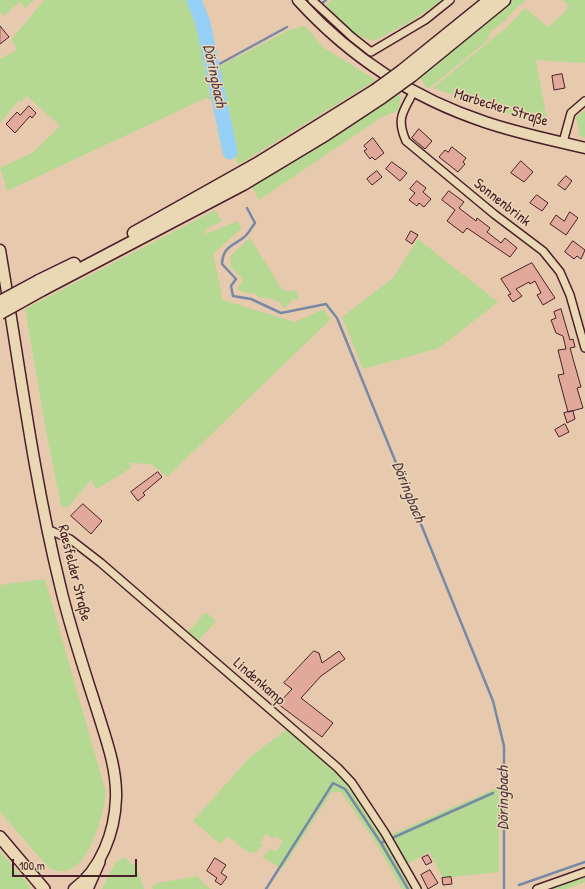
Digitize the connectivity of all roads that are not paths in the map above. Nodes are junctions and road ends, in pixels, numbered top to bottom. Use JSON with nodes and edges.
{"nodes":[{"id":1,"x":298,"y":0,"type":"edge"},
{"id":2,"x":312,"y":0,"type":"edge"},
{"id":3,"x":450,"y":0,"type":"edge"},
{"id":4,"x":490,"y":0,"type":"edge"},
{"id":5,"x":504,"y":0,"type":"edge"},
{"id":6,"x":407,"y":73,"type":"junction"},
{"id":7,"x":414,"y":91,"type":"junction"},
{"id":8,"x":585,"y":101,"type":"edge"},
{"id":9,"x":563,"y":142,"type":"junction"},
{"id":10,"x":585,"y":148,"type":"edge"},
{"id":11,"x":0,"y":250,"type":"edge"},
{"id":12,"x":41,"y":285,"type":"junction"},
{"id":13,"x":0,"y":302,"type":"edge"},
{"id":14,"x":0,"y":313,"type":"edge"},
{"id":15,"x":585,"y":348,"type":"edge"},
{"id":16,"x":48,"y":529,"type":"junction"},
{"id":17,"x":0,"y":837,"type":"edge"},
{"id":18,"x":99,"y":862,"type":"junction"},
{"id":19,"x":585,"y":872,"type":"edge"},
{"id":20,"x":44,"y":889,"type":"edge"},
{"id":21,"x":74,"y":889,"type":"edge"},
{"id":22,"x":88,"y":889,"type":"edge"},
{"id":23,"x":417,"y":889,"type":"edge"},
{"id":24,"x":537,"y":889,"type":"edge"}],
"edges":[{"from":1,"to":7,"type":"main road","name":"Marbecker Straße"},
{"from":2,"to":3,"type":"street"},
{"from":4,"to":6,"type":"highway"},
{"from":5,"to":6,"type":"highway"},
{"from":6,"to":12,"type":"highway","bridge":true},
{"from":7,"to":9,"type":"main road","name":"Marbecker Straße"},
{"from":7,"to":15,"type":"street","name":"Sonnenbrink"},
{"from":8,"to":9,"type":"street"},
{"from":9,"to":10,"type":"main road","name":"Marbecker Straße"},
{"from":11,"to":16,"type":"main road","name":"Raesfelder Straße"},
{"from":12,"to":13,"type":"highway","bridge":true},
{"from":12,"to":14,"type":"highway","bridge":true},
{"from":16,"to":18,"type":"main road","name":"Raesfelder Straße"},
{"from":16,"to":23,"type":"street","name":"Lindenkamp"},
{"from":17,"to":20,"type":"main road"},
{"from":18,"to":21,"type":"main road","name":"Raesfelder Straße"},
{"from":18,"to":22,"type":"main road"},
{"from":19,"to":24,"type":"street"}]}
